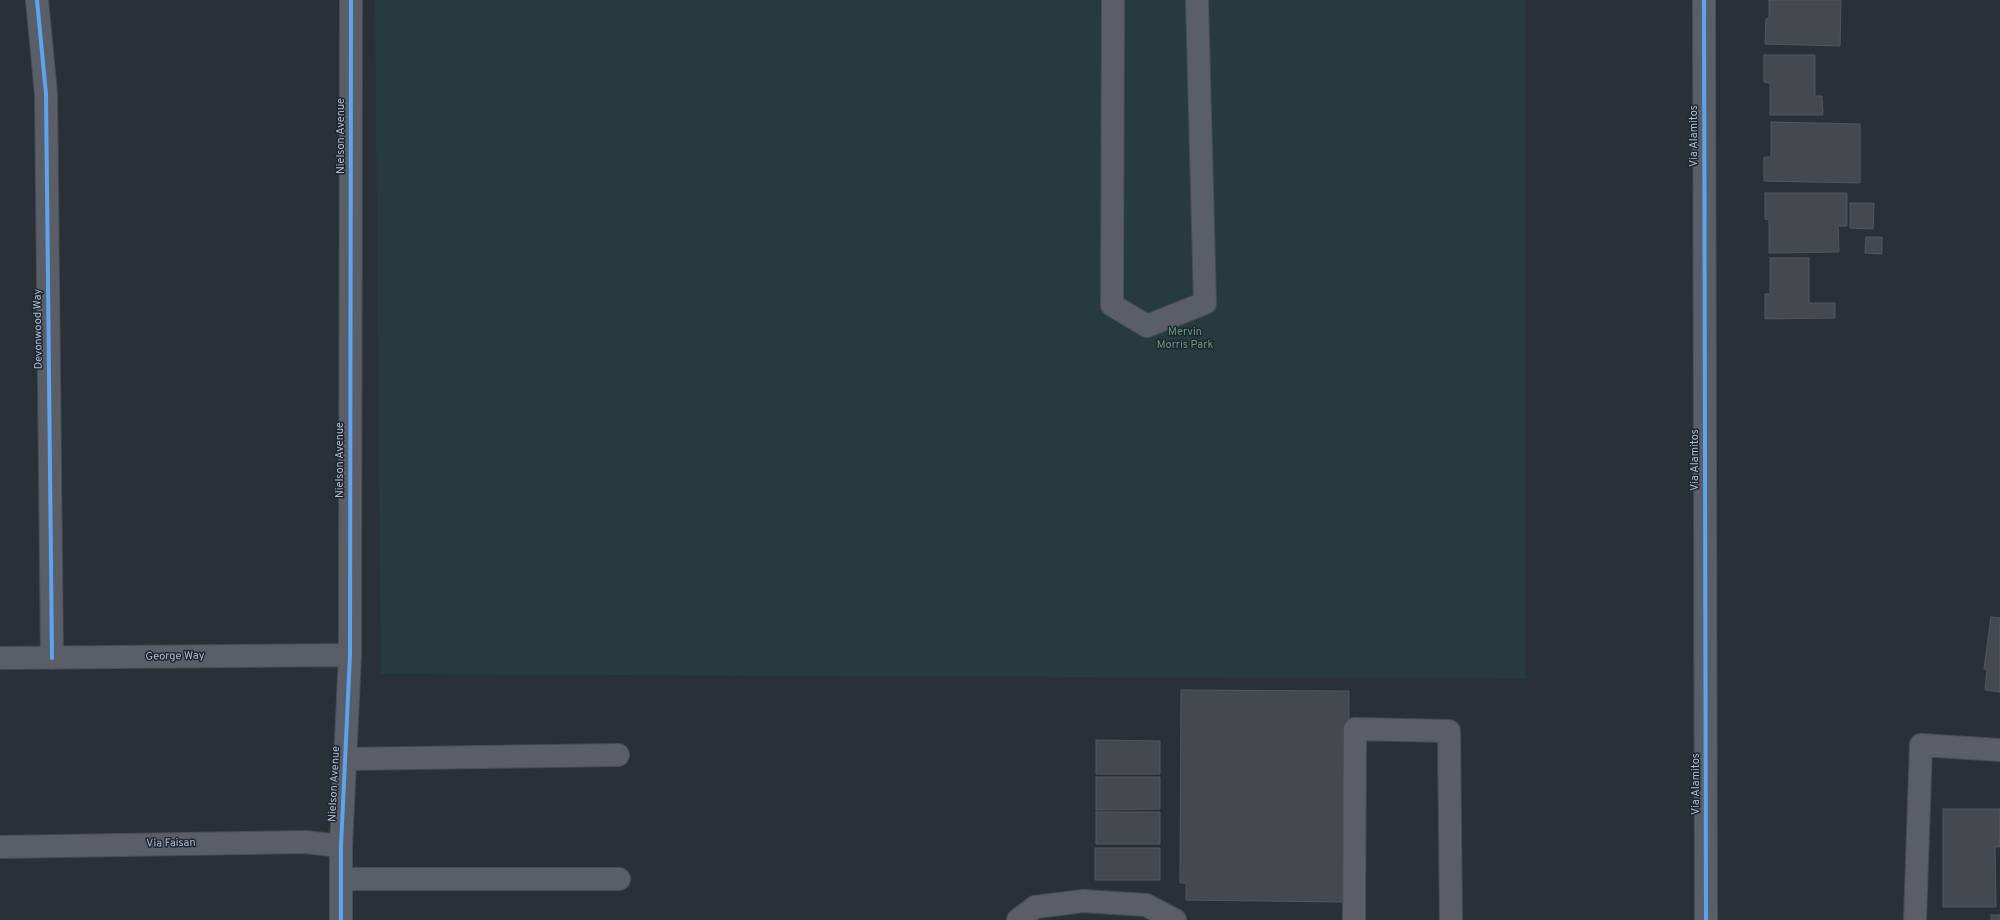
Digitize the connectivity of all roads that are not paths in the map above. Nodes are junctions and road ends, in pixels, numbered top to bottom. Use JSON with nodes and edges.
{"nodes":[{"id":1,"x":37,"y":0,"type":"edge"},
{"id":2,"x":351,"y":0,"type":"edge"},
{"id":3,"x":1113,"y":0,"type":"edge"},
{"id":4,"x":1198,"y":0,"type":"edge"},
{"id":5,"x":1704,"y":0,"type":"edge"},
{"id":6,"x":350,"y":655,"type":"junction"},
{"id":7,"x":0,"y":658,"type":"edge"},
{"id":8,"x":52,"y":658,"type":"junction"},
{"id":9,"x":2000,"y":750,"type":"edge"},
{"id":10,"x":618,"y":755,"type":"dead end"},
{"id":11,"x":346,"y":759,"type":"junction"},
{"id":12,"x":341,"y":846,"type":"junction"},
{"id":13,"x":0,"y":847,"type":"edge"},
{"id":14,"x":341,"y":879,"type":"junction"},
{"id":15,"x":620,"y":879,"type":"dead end"},
{"id":16,"x":340,"y":920,"type":"edge"},
{"id":17,"x":1018,"y":920,"type":"edge"},
{"id":18,"x":1174,"y":920,"type":"edge"},
{"id":19,"x":1354,"y":920,"type":"edge"},
{"id":20,"x":1451,"y":920,"type":"edge"},
{"id":21,"x":1706,"y":920,"type":"edge"},
{"id":22,"x":1915,"y":920,"type":"edge"}],
"edges":[{"from":1,"to":8,"type":"street","name":"Devonwood Way"},
{"from":2,"to":6,"type":"street","name":"Nielson Avenue"},
{"from":3,"to":4,"type":"street"},
{"from":5,"to":21,"type":"street","name":"Via Alamitos"},
{"from":6,"to":8,"type":"street","name":"George Way"},
{"from":6,"to":11,"type":"street","name":"Nielson Avenue"},
{"from":7,"to":8,"type":"street","name":"George Way"},
{"from":9,"to":22,"type":"street"},
{"from":10,"to":11,"type":"street"},
{"from":11,"to":12,"type":"street","name":"Nielson Avenue"},
{"from":12,"to":13,"type":"street","name":"Via Faisan"},
{"from":12,"to":14,"type":"street","name":"Nielson Avenue"},
{"from":14,"to":15,"type":"street"},
{"from":14,"to":16,"type":"street","name":"Nielson Avenue"},
{"from":17,"to":18,"type":"street"},
{"from":19,"to":20,"type":"street"}]}
